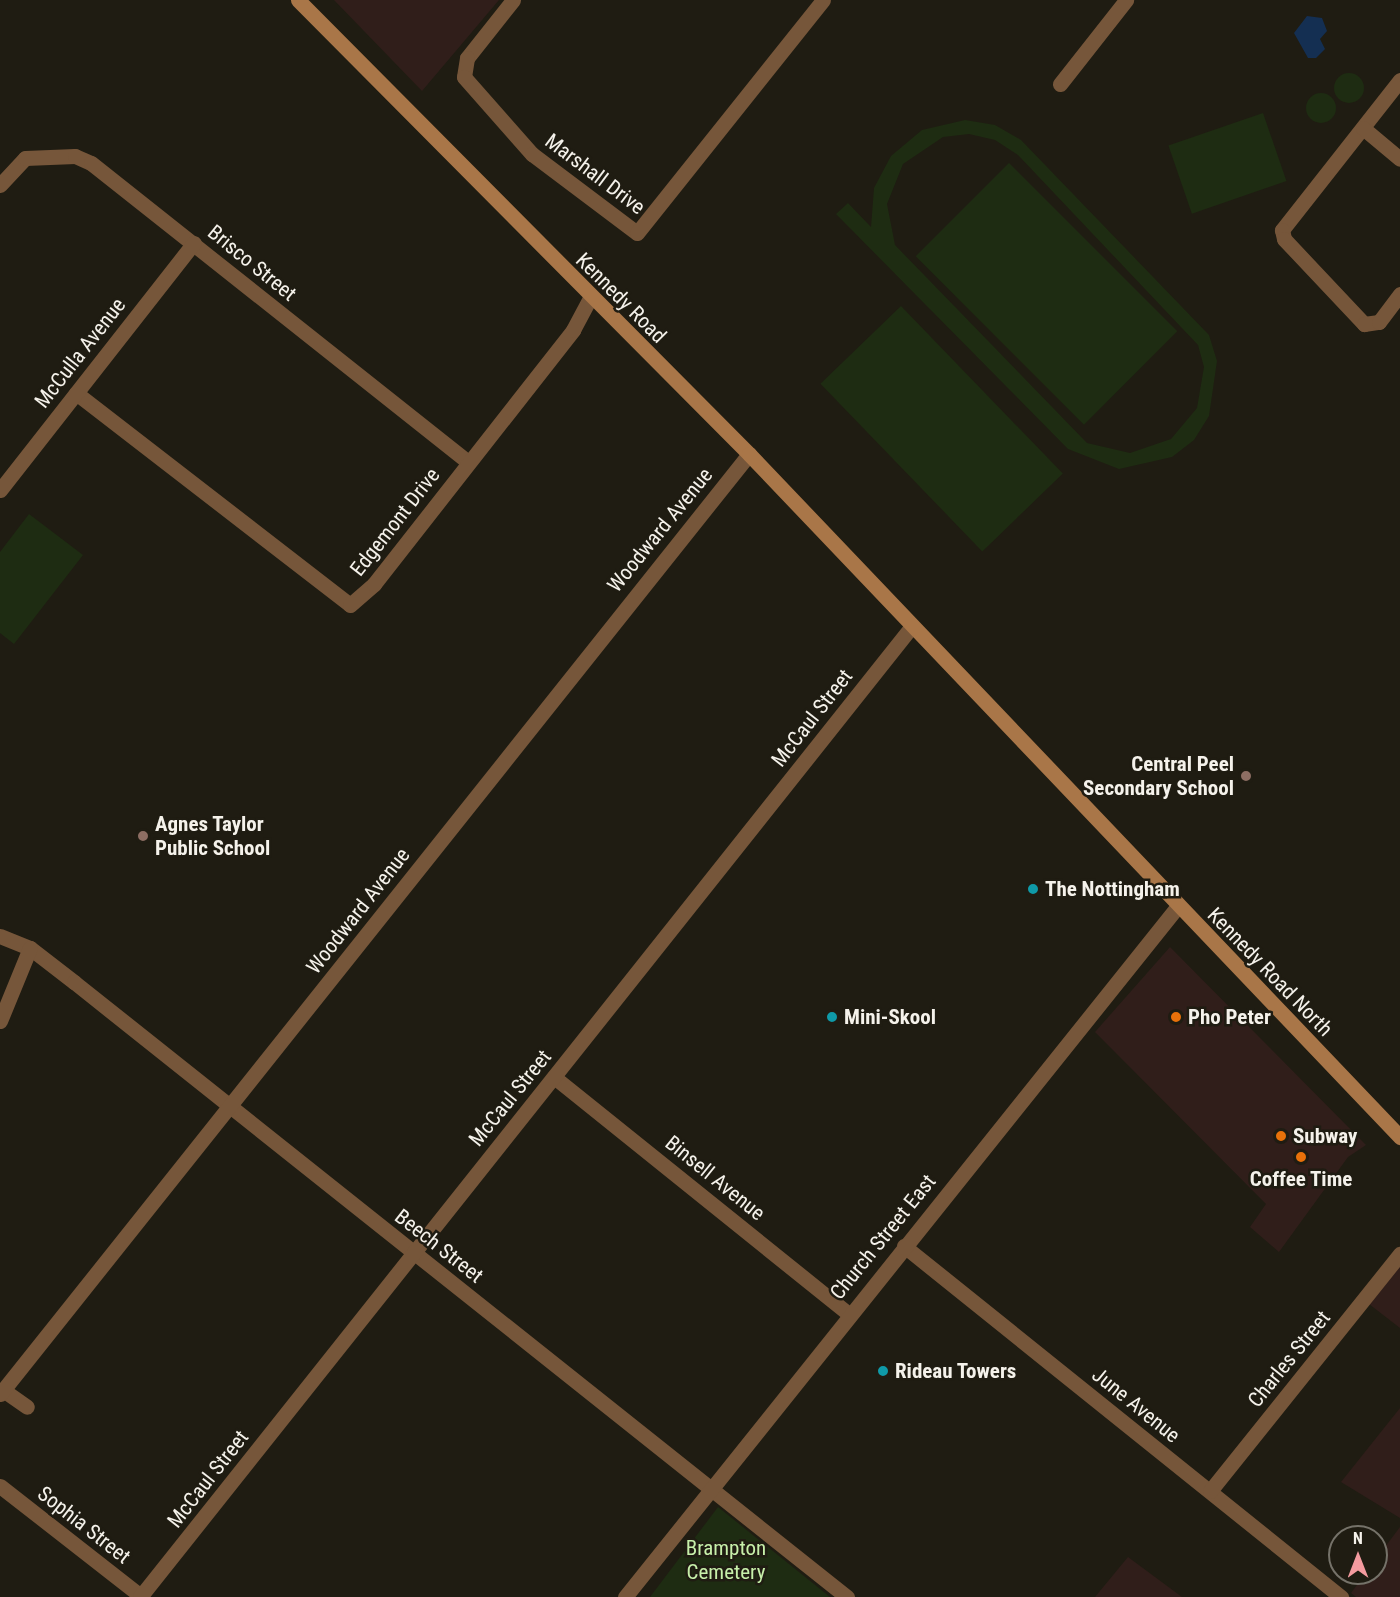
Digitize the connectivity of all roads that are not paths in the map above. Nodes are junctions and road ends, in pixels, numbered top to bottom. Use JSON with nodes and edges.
{"nodes":[{"id":1,"x":298,"y":0,"type":"edge"},
{"id":2,"x":513,"y":0,"type":"edge"},
{"id":3,"x":823,"y":0,"type":"edge"},
{"id":4,"x":1126,"y":0,"type":"edge"},
{"id":5,"x":1400,"y":80,"type":"edge"},
{"id":6,"x":1060,"y":84,"type":"dead end"},
{"id":7,"x":1363,"y":128,"type":"junction"},
{"id":8,"x":1400,"y":159,"type":"edge"},
{"id":9,"x":0,"y":185,"type":"edge"},
{"id":10,"x":194,"y":243,"type":"junction"},
{"id":11,"x":1400,"y":294,"type":"edge"},
{"id":12,"x":590,"y":298,"type":"junction"},
{"id":13,"x":76,"y":393,"type":"junction"},
{"id":14,"x":749,"y":454,"type":"junction"},
{"id":15,"x":468,"y":462,"type":"junction"},
{"id":16,"x":0,"y":490,"type":"edge"},
{"id":17,"x":912,"y":626,"type":"junction"},
{"id":18,"x":1178,"y":906,"type":"junction"},
{"id":19,"x":0,"y":936,"type":"edge"},
{"id":20,"x":30,"y":948,"type":"junction"},
{"id":21,"x":0,"y":1021,"type":"edge"},
{"id":22,"x":554,"y":1077,"type":"junction"},
{"id":23,"x":229,"y":1108,"type":"junction"},
{"id":24,"x":1400,"y":1137,"type":"edge"},
{"id":25,"x":904,"y":1246,"type":"junction"},
{"id":26,"x":414,"y":1252,"type":"junction"},
{"id":27,"x":1400,"y":1254,"type":"edge"},
{"id":28,"x":848,"y":1313,"type":"junction"},
{"id":29,"x":2,"y":1392,"type":"edge"},
{"id":30,"x":27,"y":1407,"type":"dead end"},
{"id":31,"x":0,"y":1486,"type":"edge"},
{"id":32,"x":713,"y":1489,"type":"junction"},
{"id":33,"x":1210,"y":1491,"type":"junction"},
{"id":34,"x":141,"y":1597,"type":"edge"},
{"id":35,"x":625,"y":1597,"type":"edge"},
{"id":36,"x":847,"y":1597,"type":"edge"},
{"id":37,"x":1341,"y":1597,"type":"edge"}],
"edges":[{"from":1,"to":12,"type":"main road","name":"Kennedy Road"},
{"from":2,"to":3,"type":"street","name":"Marshall Drive"},
{"from":4,"to":6,"type":"street"},
{"from":5,"to":7,"type":"street"},
{"from":7,"to":8,"type":"street"},
{"from":7,"to":11,"type":"street"},
{"from":9,"to":10,"type":"street","name":"Brisco Street"},
{"from":10,"to":13,"type":"street","name":"McCulla Avenue"},
{"from":10,"to":15,"type":"street","name":"Brisco Street"},
{"from":12,"to":14,"type":"main road","name":"Kennedy Road"},
{"from":12,"to":15,"type":"street","name":"Edgemont Drive"},
{"from":13,"to":15,"type":"street","name":"Edgemont Drive"},
{"from":13,"to":16,"type":"street","name":"McCulla Avenue"},
{"from":14,"to":17,"type":"main road","name":"Kennedy Road"},
{"from":14,"to":23,"type":"street","name":"Woodward Avenue"},
{"from":17,"to":18,"type":"main road","name":"Kennedy Road North"},
{"from":17,"to":22,"type":"street","name":"McCaul Street"},
{"from":18,"to":24,"type":"main road","name":"Kennedy Road North"},
{"from":18,"to":25,"type":"street","name":"Church Street East"},
{"from":19,"to":20,"type":"street","name":"Beech Street"},
{"from":20,"to":21,"type":"street"},
{"from":20,"to":23,"type":"street","name":"Beech Street"},
{"from":22,"to":26,"type":"street","name":"McCaul Street"},
{"from":22,"to":28,"type":"street","name":"Binsell Avenue"},
{"from":23,"to":26,"type":"street","name":"Beech Street"},
{"from":23,"to":29,"type":"street","name":"Woodward Avenue"},
{"from":25,"to":28,"type":"street","name":"Church Street East"},
{"from":25,"to":33,"type":"street","name":"June Avenue"},
{"from":26,"to":32,"type":"street","name":"Beech Street"},
{"from":26,"to":34,"type":"street","name":"McCaul Street"},
{"from":27,"to":33,"type":"street","name":"Charles Street"},
{"from":28,"to":32,"type":"street","name":"Church Street East"},
{"from":29,"to":30,"type":"street"},
{"from":31,"to":34,"type":"street","name":"Sophia Street"},
{"from":32,"to":35,"type":"street","name":"Church Street East"},
{"from":32,"to":36,"type":"street","name":"Beech Street"},
{"from":33,"to":37,"type":"street","name":"June Avenue"}]}
